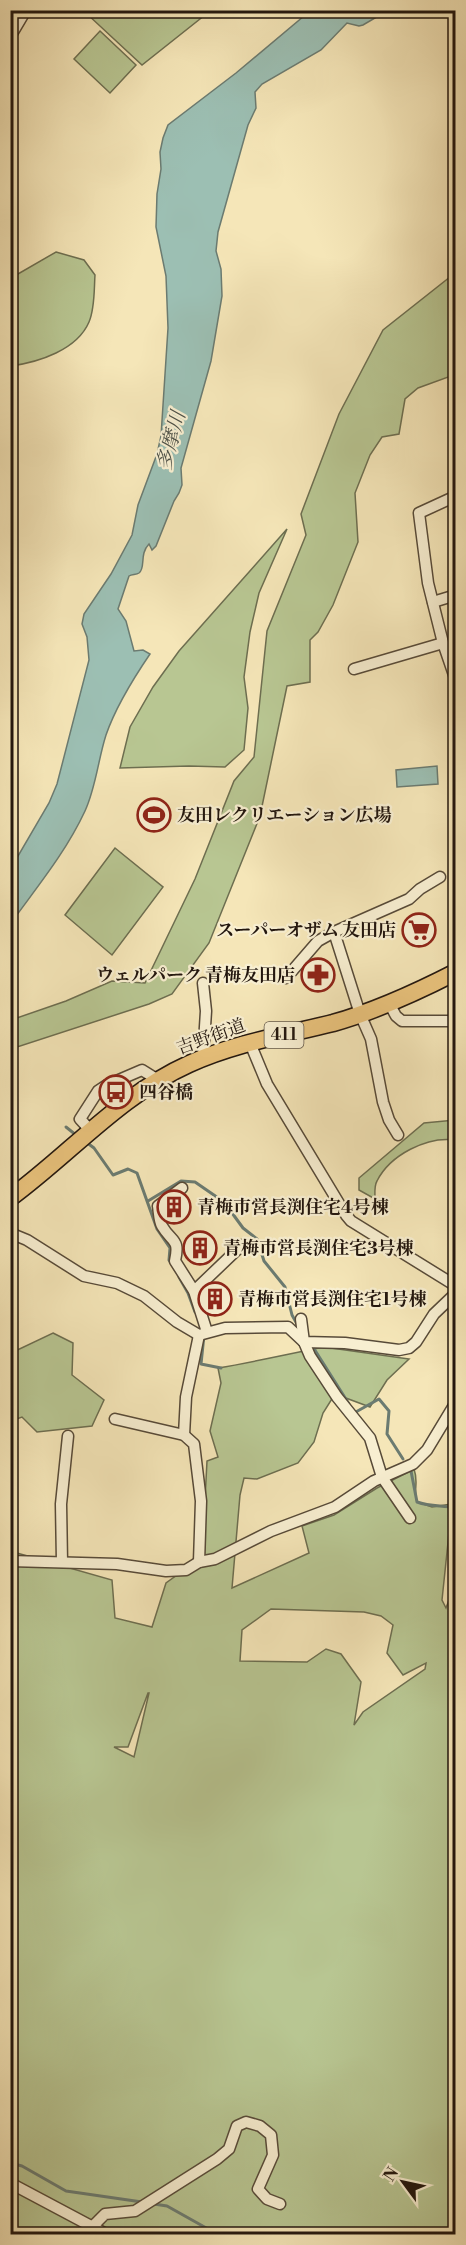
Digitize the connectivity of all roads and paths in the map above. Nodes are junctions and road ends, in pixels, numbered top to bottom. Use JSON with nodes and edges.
{"nodes":[{"id":1,"x":26,"y":10,"type":"edge"},
{"id":2,"x":10,"y":37,"type":"edge"},
{"id":3,"x":456,"y":495,"type":"edge"},
{"id":4,"x":456,"y":595,"type":"edge"},
{"id":5,"x":433,"y":602,"type":"junction"},
{"id":6,"x":443,"y":643,"type":"junction"},
{"id":7,"x":354,"y":669,"type":"dead end"},
{"id":8,"x":455,"y":678,"type":"edge"},
{"id":9,"x":440,"y":877,"type":"dead end"},
{"id":10,"x":334,"y":932,"type":"junction"},
{"id":11,"x":456,"y":972,"type":"edge"},
{"id":12,"x":286,"y":978,"type":"dead end"},
{"id":13,"x":203,"y":983,"type":"dead end"},
{"id":14,"x":389,"y":1003,"type":"junction"},
{"id":15,"x":360,"y":1014,"type":"junction"},
{"id":16,"x":456,"y":1021,"type":"edge"},
{"id":17,"x":250,"y":1043,"type":"junction"},
{"id":18,"x":203,"y":1058,"type":"junction"},
{"id":19,"x":158,"y":1080,"type":"junction"},
{"id":20,"x":398,"y":1135,"type":"dead end"},
{"id":21,"x":85,"y":1136,"type":"junction"},
{"id":22,"x":182,"y":1188,"type":"dead end"},
{"id":23,"x":10,"y":1198,"type":"edge"},
{"id":24,"x":10,"y":1233,"type":"edge"},
{"id":25,"x":242,"y":1245,"type":"dead end"},
{"id":26,"x":456,"y":1286,"type":"edge"},
{"id":27,"x":194,"y":1291,"type":"junction"},
{"id":28,"x":456,"y":1293,"type":"edge"},
{"id":29,"x":301,"y":1319,"type":"dead end"},
{"id":30,"x":203,"y":1333,"type":"junction"},
{"id":31,"x":304,"y":1342,"type":"junction"},
{"id":32,"x":456,"y":1402,"type":"edge"},
{"id":33,"x":115,"y":1419,"type":"dead end"},
{"id":34,"x":184,"y":1435,"type":"junction"},
{"id":35,"x":68,"y":1436,"type":"dead end"},
{"id":36,"x":382,"y":1477,"type":"junction"},
{"id":37,"x":410,"y":1518,"type":"dead end"},
{"id":38,"x":10,"y":1561,"type":"edge"},
{"id":39,"x":62,"y":1562,"type":"junction"},
{"id":40,"x":199,"y":1562,"type":"junction"},
{"id":41,"x":10,"y":2182,"type":"edge"},
{"id":42,"x":280,"y":2204,"type":"dead end"},
{"id":43,"x":92,"y":2227,"type":"junction"},
{"id":44,"x":106,"y":2235,"type":"edge"}],
"edges":[{"from":1,"to":2,"type":"street"},
{"from":3,"to":5,"type":"street"},
{"from":4,"to":5,"type":"street"},
{"from":5,"to":6,"type":"street"},
{"from":6,"to":7,"type":"street"},
{"from":6,"to":8,"type":"street"},
{"from":9,"to":10,"type":"street"},
{"from":10,"to":12,"type":"street"},
{"from":10,"to":15,"type":"street"},
{"from":11,"to":14,"type":"highway","name":"吉野街道","number":"411"},
{"from":13,"to":18,"type":"street"},
{"from":14,"to":15,"type":"highway","name":"吉野街道","number":"411"},
{"from":14,"to":16,"type":"street"},
{"from":15,"to":17,"type":"highway","name":"吉野街道","number":"411"},
{"from":15,"to":20,"type":"street"},
{"from":17,"to":18,"type":"highway","name":"吉野街道","number":"411"},
{"from":17,"to":26,"type":"street"},
{"from":18,"to":19,"type":"highway","name":"吉野街道","number":"411"},
{"from":19,"to":21,"type":"highway","name":"吉野街道","number":"411"},
{"from":19,"to":21,"type":"street"},
{"from":21,"to":23,"type":"highway","name":"吉野街道","number":"411"},
{"from":22,"to":27,"type":"street"},
{"from":24,"to":30,"type":"street"},
{"from":25,"to":27,"type":"street"},
{"from":27,"to":30,"type":"street"},
{"from":28,"to":31,"type":"street"},
{"from":29,"to":31,"type":"street"},
{"from":30,"to":31,"type":"street"},
{"from":30,"to":34,"type":"street"},
{"from":31,"to":36,"type":"street"},
{"from":32,"to":36,"type":"street"},
{"from":33,"to":34,"type":"street"},
{"from":34,"to":40,"type":"street"},
{"from":35,"to":39,"type":"street"},
{"from":36,"to":37,"type":"street"},
{"from":36,"to":40,"type":"street"},
{"from":38,"to":39,"type":"street"},
{"from":39,"to":40,"type":"street"},
{"from":41,"to":43,"type":"street"},
{"from":42,"to":43,"type":"street"},
{"from":43,"to":44,"type":"street"}]}
